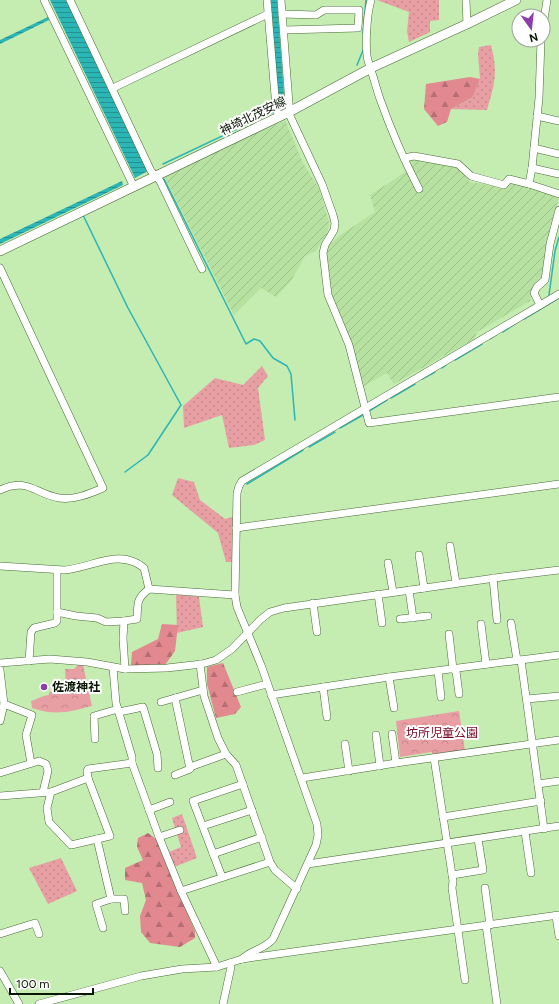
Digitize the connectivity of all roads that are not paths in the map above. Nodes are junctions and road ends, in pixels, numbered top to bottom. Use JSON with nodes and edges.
{"nodes":[{"id":1,"x":44,"y":0,"type":"edge"},
{"id":2,"x":70,"y":0,"type":"edge"},
{"id":3,"x":267,"y":0,"type":"edge"},
{"id":4,"x":281,"y":0,"type":"edge"},
{"id":5,"x":371,"y":0,"type":"edge"},
{"id":6,"x":466,"y":0,"type":"edge"},
{"id":7,"x":516,"y":0,"type":"edge"},
{"id":8,"x":268,"y":14,"type":"junction"},
{"id":9,"x":282,"y":14,"type":"junction"},
{"id":10,"x":467,"y":24,"type":"junction"},
{"id":11,"x":284,"y":30,"type":"junction"},
{"id":12,"x":541,"y":48,"type":"edge"},
{"id":13,"x":371,"y":68,"type":"junction"},
{"id":14,"x":112,"y":88,"type":"junction"},
{"id":15,"x":289,"y":112,"type":"junction"},
{"id":16,"x":277,"y":113,"type":"junction"},
{"id":17,"x":537,"y":116,"type":"junction"},
{"id":18,"x":559,"y":121,"type":"edge"},
{"id":19,"x":534,"y":148,"type":"junction"},
{"id":20,"x":559,"y":154,"type":"edge"},
{"id":21,"x":404,"y":158,"type":"junction"},
{"id":22,"x":532,"y":168,"type":"junction"},
{"id":23,"x":559,"y":174,"type":"edge"},
{"id":24,"x":156,"y":176,"type":"junction"},
{"id":25,"x":529,"y":184,"type":"junction"},
{"id":26,"x":134,"y":187,"type":"junction"},
{"id":27,"x":419,"y":189,"type":"dead end"},
{"id":28,"x":559,"y":194,"type":"edge"},
{"id":29,"x":559,"y":210,"type":"edge"},
{"id":30,"x":0,"y":251,"type":"edge"},
{"id":31,"x":0,"y":268,"type":"edge"},
{"id":32,"x":202,"y":269,"type":"dead end"},
{"id":33,"x":559,"y":294,"type":"edge"},
{"id":34,"x":540,"y":305,"type":"junction"},
{"id":35,"x":559,"y":397,"type":"edge"},
{"id":36,"x":365,"y":408,"type":"junction"},
{"id":37,"x":559,"y":484,"type":"edge"},
{"id":38,"x":0,"y":490,"type":"edge"},
{"id":39,"x":236,"y":528,"type":"junction"},
{"id":40,"x":450,"y":546,"type":"dead end"},
{"id":41,"x":419,"y":555,"type":"dead end"},
{"id":42,"x":388,"y":562,"type":"dead end"},
{"id":43,"x":0,"y":566,"type":"edge"},
{"id":44,"x":57,"y":570,"type":"junction"},
{"id":45,"x":559,"y":570,"type":"edge"},
{"id":46,"x":492,"y":578,"type":"junction"},
{"id":47,"x":456,"y":583,"type":"junction"},
{"id":48,"x":424,"y":588,"type":"junction"},
{"id":49,"x":149,"y":589,"type":"junction"},
{"id":50,"x":409,"y":590,"type":"junction"},
{"id":51,"x":393,"y":592,"type":"junction"},
{"id":52,"x":378,"y":594,"type":"junction"},
{"id":53,"x":235,"y":595,"type":"junction"},
{"id":54,"x":313,"y":604,"type":"junction"},
{"id":55,"x":57,"y":612,"type":"junction"},
{"id":56,"x":428,"y":616,"type":"dead end"},
{"id":57,"x":413,"y":618,"type":"junction"},
{"id":58,"x":400,"y":620,"type":"dead end"},
{"id":59,"x":497,"y":620,"type":"dead end"},
{"id":60,"x":124,"y":621,"type":"junction"},
{"id":61,"x":382,"y":623,"type":"dead end"},
{"id":62,"x":511,"y":623,"type":"dead end"},
{"id":63,"x":481,"y":624,"type":"dead end"},
{"id":64,"x":317,"y":632,"type":"dead end"},
{"id":65,"x":248,"y":633,"type":"junction"},
{"id":66,"x":449,"y":634,"type":"dead end"},
{"id":67,"x":559,"y":655,"type":"edge"},
{"id":68,"x":29,"y":660,"type":"junction"},
{"id":69,"x":519,"y":660,"type":"junction"},
{"id":70,"x":0,"y":663,"type":"edge"},
{"id":71,"x":200,"y":664,"type":"junction"},
{"id":72,"x":486,"y":664,"type":"junction"},
{"id":73,"x":113,"y":668,"type":"junction"},
{"id":74,"x":125,"y":669,"type":"junction"},
{"id":75,"x":454,"y":669,"type":"junction"},
{"id":76,"x":0,"y":670,"type":"edge"},
{"id":77,"x":438,"y":671,"type":"junction"},
{"id":78,"x":389,"y":677,"type":"junction"},
{"id":79,"x":267,"y":684,"type":"junction"},
{"id":80,"x":323,"y":687,"type":"junction"},
{"id":81,"x":204,"y":690,"type":"junction"},
{"id":82,"x":237,"y":692,"type":"dead end"},
{"id":83,"x":459,"y":694,"type":"dead end"},
{"id":84,"x":272,"y":695,"type":"junction"},
{"id":85,"x":559,"y":696,"type":"edge"},
{"id":86,"x":175,"y":698,"type":"junction"},
{"id":87,"x":442,"y":698,"type":"dead end"},
{"id":88,"x":527,"y":699,"type":"junction"},
{"id":89,"x":161,"y":702,"type":"dead end"},
{"id":90,"x":4,"y":704,"type":"junction"},
{"id":91,"x":394,"y":708,"type":"dead end"},
{"id":92,"x":118,"y":710,"type":"junction"},
{"id":93,"x":327,"y":717,"type":"dead end"},
{"id":94,"x":0,"y":721,"type":"edge"},
{"id":95,"x":392,"y":734,"type":"dead end"},
{"id":96,"x":376,"y":735,"type":"dead end"},
{"id":97,"x":95,"y":739,"type":"dead end"},
{"id":98,"x":559,"y":740,"type":"edge"},
{"id":99,"x":345,"y":744,"type":"dead end"},
{"id":100,"x":533,"y":744,"type":"junction"},
{"id":101,"x":226,"y":754,"type":"junction"},
{"id":102,"x":434,"y":758,"type":"junction"},
{"id":103,"x":31,"y":763,"type":"junction"},
{"id":104,"x":132,"y":763,"type":"junction"},
{"id":105,"x":396,"y":763,"type":"junction"},
{"id":106,"x":380,"y":766,"type":"junction"},
{"id":107,"x":190,"y":767,"type":"junction"},
{"id":108,"x":158,"y":768,"type":"dead end"},
{"id":109,"x":349,"y":771,"type":"junction"},
{"id":110,"x":0,"y":773,"type":"edge"},
{"id":111,"x":174,"y":774,"type":"dead end"},
{"id":112,"x":88,"y":778,"type":"junction"},
{"id":113,"x":302,"y":778,"type":"junction"},
{"id":114,"x":559,"y":781,"type":"edge"},
{"id":115,"x":243,"y":784,"type":"junction"},
{"id":116,"x":538,"y":784,"type":"junction"},
{"id":117,"x":43,"y":792,"type":"junction"},
{"id":118,"x":52,"y":792,"type":"junction"},
{"id":119,"x":0,"y":796,"type":"edge"},
{"id":120,"x":541,"y":801,"type":"junction"},
{"id":121,"x":170,"y":802,"type":"dead end"},
{"id":122,"x":149,"y":810,"type":"junction"},
{"id":123,"x":252,"y":810,"type":"junction"},
{"id":124,"x":443,"y":817,"type":"junction"},
{"id":125,"x":203,"y":826,"type":"junction"},
{"id":126,"x":559,"y":826,"type":"edge"},
{"id":127,"x":544,"y":829,"type":"junction"},
{"id":128,"x":180,"y":830,"type":"dead end"},
{"id":129,"x":525,"y":832,"type":"junction"},
{"id":130,"x":159,"y":837,"type":"junction"},
{"id":131,"x":262,"y":838,"type":"junction"},
{"id":132,"x":97,"y":839,"type":"junction"},
{"id":133,"x":478,"y":839,"type":"junction"},
{"id":134,"x":447,"y":844,"type":"junction"},
{"id":135,"x":214,"y":854,"type":"junction"},
{"id":136,"x":270,"y":862,"type":"junction"},
{"id":137,"x":308,"y":864,"type":"junction"},
{"id":138,"x":531,"y":873,"type":"dead end"},
{"id":139,"x":452,"y":875,"type":"junction"},
{"id":140,"x":222,"y":877,"type":"junction"},
{"id":141,"x":485,"y":888,"type":"dead end"},
{"id":142,"x":297,"y":889,"type":"junction"},
{"id":143,"x":181,"y":891,"type":"junction"},
{"id":144,"x":111,"y":899,"type":"junction"},
{"id":145,"x":125,"y":911,"type":"dead end"},
{"id":146,"x":557,"y":915,"type":"edge"},
{"id":147,"x":488,"y":925,"type":"junction"},
{"id":148,"x":102,"y":928,"type":"dead end"},
{"id":149,"x":458,"y":930,"type":"junction"},
{"id":150,"x":0,"y":934,"type":"edge"},
{"id":151,"x":39,"y":934,"type":"dead end"},
{"id":152,"x":559,"y":936,"type":"edge"},
{"id":153,"x":242,"y":959,"type":"junction"},
{"id":154,"x":230,"y":962,"type":"junction"},
{"id":155,"x":217,"y":967,"type":"junction"},
{"id":156,"x":0,"y":970,"type":"edge"},
{"id":157,"x":465,"y":980,"type":"dead end"},
{"id":158,"x":19,"y":1004,"type":"edge"},
{"id":159,"x":39,"y":1004,"type":"edge"},
{"id":160,"x":223,"y":1004,"type":"edge"},
{"id":161,"x":497,"y":1004,"type":"edge"}],
"edges":[{"from":1,"to":26,"type":"street"},
{"from":2,"to":14,"type":"street"},
{"from":3,"to":8,"type":"street"},
{"from":4,"to":9,"type":"street"},
{"from":5,"to":13,"type":"street"},
{"from":6,"to":10,"type":"street"},
{"from":7,"to":10,"type":"main road","name":"神埼北茂安線"},
{"from":8,"to":14,"type":"street"},
{"from":8,"to":16,"type":"street"},
{"from":9,"to":11,"type":"street"},
{"from":9,"to":11,"type":"street"},
{"from":10,"to":13,"type":"main road","name":"神埼北茂安線"},
{"from":11,"to":15,"type":"street"},
{"from":12,"to":17,"type":"street"},
{"from":13,"to":15,"type":"main road","name":"神埼北茂安線"},
{"from":13,"to":21,"type":"street"},
{"from":14,"to":24,"type":"street"},
{"from":15,"to":16,"type":"main road","name":"神埼北茂安線"},
{"from":15,"to":36,"type":"street"},
{"from":16,"to":24,"type":"main road","name":"神埼北茂安線"},
{"from":17,"to":18,"type":"street"},
{"from":17,"to":19,"type":"street"},
{"from":19,"to":20,"type":"street"},
{"from":19,"to":22,"type":"street"},
{"from":21,"to":25,"type":"street"},
{"from":21,"to":27,"type":"street"},
{"from":22,"to":23,"type":"street"},
{"from":22,"to":25,"type":"street"},
{"from":24,"to":26,"type":"main road","name":"神埼北茂安線"},
{"from":24,"to":32,"type":"street"},
{"from":25,"to":28,"type":"street"},
{"from":26,"to":30,"type":"main road","name":"神埼北茂安線"},
{"from":29,"to":34,"type":"street"},
{"from":31,"to":38,"type":"street"},
{"from":33,"to":34,"type":"street"},
{"from":34,"to":36,"type":"street"},
{"from":35,"to":36,"type":"street"},
{"from":36,"to":39,"type":"street"},
{"from":37,"to":39,"type":"street"},
{"from":39,"to":53,"type":"street"},
{"from":40,"to":47,"type":"street"},
{"from":41,"to":48,"type":"street"},
{"from":42,"to":51,"type":"street"},
{"from":43,"to":44,"type":"street"},
{"from":44,"to":49,"type":"street"},
{"from":44,"to":55,"type":"street"},
{"from":45,"to":46,"type":"street"},
{"from":46,"to":47,"type":"street"},
{"from":46,"to":59,"type":"street"},
{"from":47,"to":48,"type":"street"},
{"from":48,"to":50,"type":"street"},
{"from":49,"to":53,"type":"street"},
{"from":49,"to":60,"type":"street"},
{"from":50,"to":51,"type":"street"},
{"from":50,"to":57,"type":"street"},
{"from":51,"to":52,"type":"street"},
{"from":52,"to":54,"type":"street"},
{"from":52,"to":61,"type":"street"},
{"from":53,"to":65,"type":"street"},
{"from":54,"to":64,"type":"street"},
{"from":54,"to":65,"type":"street"},
{"from":55,"to":60,"type":"street"},
{"from":55,"to":68,"type":"street"},
{"from":56,"to":57,"type":"street"},
{"from":57,"to":58,"type":"street"},
{"from":60,"to":74,"type":"street"},
{"from":62,"to":69,"type":"street"},
{"from":63,"to":72,"type":"street"},
{"from":65,"to":71,"type":"street"},
{"from":65,"to":79,"type":"street"},
{"from":66,"to":75,"type":"street"},
{"from":67,"to":69,"type":"street"},
{"from":68,"to":70,"type":"street"},
{"from":68,"to":73,"type":"street"},
{"from":69,"to":72,"type":"street"},
{"from":69,"to":88,"type":"street"},
{"from":71,"to":74,"type":"street"},
{"from":71,"to":81,"type":"street"},
{"from":72,"to":75,"type":"street"},
{"from":73,"to":74,"type":"street"},
{"from":73,"to":92,"type":"street"},
{"from":75,"to":77,"type":"street"},
{"from":75,"to":83,"type":"street"},
{"from":76,"to":90,"type":"street"},
{"from":77,"to":78,"type":"street"},
{"from":77,"to":87,"type":"street"},
{"from":78,"to":80,"type":"street"},
{"from":78,"to":91,"type":"street"},
{"from":79,"to":82,"type":"street"},
{"from":79,"to":84,"type":"street"},
{"from":80,"to":84,"type":"street"},
{"from":80,"to":93,"type":"street"},
{"from":81,"to":86,"type":"street"},
{"from":81,"to":101,"type":"street"},
{"from":84,"to":113,"type":"street"},
{"from":85,"to":88,"type":"street"},
{"from":86,"to":89,"type":"street"},
{"from":86,"to":107,"type":"street"},
{"from":88,"to":100,"type":"street"},
{"from":90,"to":94,"type":"street"},
{"from":90,"to":103,"type":"street"},
{"from":92,"to":97,"type":"street"},
{"from":92,"to":104,"type":"street"},
{"from":92,"to":108,"type":"street"},
{"from":95,"to":105,"type":"street"},
{"from":96,"to":106,"type":"street"},
{"from":98,"to":100,"type":"street"},
{"from":99,"to":109,"type":"street"},
{"from":100,"to":102,"type":"street"},
{"from":100,"to":116,"type":"street"},
{"from":101,"to":107,"type":"street"},
{"from":101,"to":115,"type":"street"},
{"from":102,"to":105,"type":"street"},
{"from":102,"to":124,"type":"street"},
{"from":103,"to":110,"type":"street"},
{"from":103,"to":117,"type":"street"},
{"from":104,"to":112,"type":"street"},
{"from":104,"to":122,"type":"street"},
{"from":105,"to":106,"type":"street"},
{"from":106,"to":109,"type":"street"},
{"from":107,"to":111,"type":"street"},
{"from":109,"to":113,"type":"street"},
{"from":112,"to":118,"type":"street"},
{"from":112,"to":132,"type":"street"},
{"from":113,"to":137,"type":"street"},
{"from":114,"to":116,"type":"street"},
{"from":115,"to":123,"type":"street"},
{"from":115,"to":125,"type":"street"},
{"from":116,"to":120,"type":"street"},
{"from":117,"to":118,"type":"street"},
{"from":117,"to":119,"type":"street"},
{"from":118,"to":132,"type":"street"},
{"from":120,"to":124,"type":"street"},
{"from":120,"to":127,"type":"street"},
{"from":121,"to":122,"type":"street"},
{"from":122,"to":130,"type":"street"},
{"from":123,"to":125,"type":"street"},
{"from":123,"to":131,"type":"street"},
{"from":124,"to":134,"type":"street"},
{"from":125,"to":135,"type":"street"},
{"from":126,"to":127,"type":"street"},
{"from":127,"to":129,"type":"street"},
{"from":128,"to":130,"type":"street"},
{"from":129,"to":133,"type":"street"},
{"from":129,"to":138,"type":"street"},
{"from":130,"to":143,"type":"street"},
{"from":131,"to":135,"type":"street"},
{"from":131,"to":136,"type":"street"},
{"from":132,"to":144,"type":"street"},
{"from":133,"to":134,"type":"street"},
{"from":133,"to":139,"type":"street"},
{"from":134,"to":137,"type":"street"},
{"from":134,"to":139,"type":"street"},
{"from":135,"to":140,"type":"street"},
{"from":136,"to":140,"type":"street"},
{"from":136,"to":142,"type":"street"},
{"from":137,"to":142,"type":"street"},
{"from":139,"to":149,"type":"street"},
{"from":140,"to":143,"type":"street"},
{"from":141,"to":147,"type":"street"},
{"from":142,"to":153,"type":"street"},
{"from":143,"to":155,"type":"street"},
{"from":144,"to":145,"type":"street"},
{"from":144,"to":148,"type":"street"},
{"from":146,"to":147,"type":"street"},
{"from":146,"to":152,"type":"street"},
{"from":147,"to":149,"type":"street"},
{"from":147,"to":161,"type":"street"},
{"from":149,"to":153,"type":"street"},
{"from":149,"to":157,"type":"street"},
{"from":150,"to":151,"type":"street"},
{"from":153,"to":154,"type":"street"},
{"from":154,"to":155,"type":"street"},
{"from":154,"to":160,"type":"street"},
{"from":155,"to":159,"type":"street"},
{"from":156,"to":158,"type":"street"}]}
